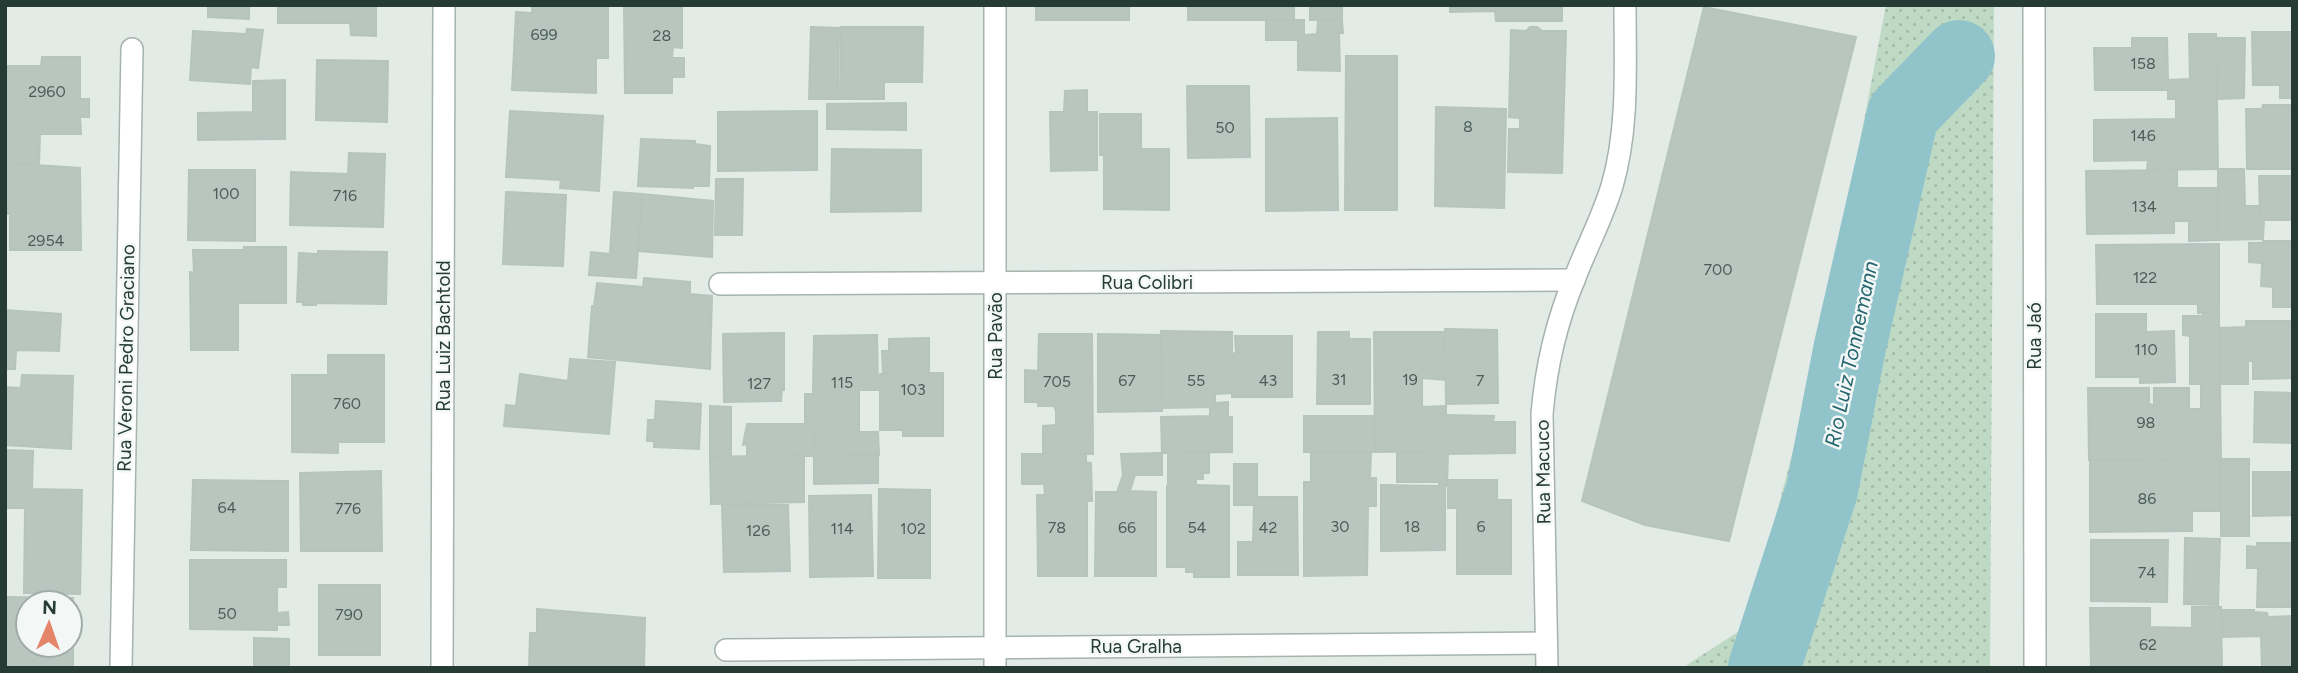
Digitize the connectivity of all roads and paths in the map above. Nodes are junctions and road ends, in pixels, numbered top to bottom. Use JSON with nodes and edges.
{"nodes":[{"id":1,"x":444,"y":5,"type":"edge"},
{"id":2,"x":995,"y":5,"type":"edge"},
{"id":3,"x":1625,"y":5,"type":"edge"},
{"id":4,"x":2034,"y":5,"type":"edge"},
{"id":5,"x":132,"y":49,"type":"dead end"},
{"id":6,"x":1574,"y":280,"type":"junction"},
{"id":7,"x":995,"y":283,"type":"junction"},
{"id":8,"x":720,"y":284,"type":"dead end"},
{"id":9,"x":1546,"y":643,"type":"junction"},
{"id":10,"x":726,"y":650,"type":"dead end"},
{"id":11,"x":995,"y":658,"type":"edge"},
{"id":12,"x":121,"y":668,"type":"edge"},
{"id":13,"x":442,"y":668,"type":"edge"},
{"id":14,"x":1546,"y":668,"type":"edge"},
{"id":15,"x":2035,"y":668,"type":"edge"}],
"edges":[{"from":1,"to":13,"type":"street","name":"Rua Luiz Bachtold"},
{"from":2,"to":7,"type":"street","name":"Rua Pavão"},
{"from":3,"to":6,"type":"street","name":"Rua Macuco"},
{"from":4,"to":15,"type":"street","name":"Rua Jaó"},
{"from":5,"to":12,"type":"street","name":"Rua Veroni Pedro Graciano"},
{"from":6,"to":7,"type":"street","name":"Rua Colibri"},
{"from":6,"to":9,"type":"street","name":"Rua Macuco"},
{"from":7,"to":8,"type":"street","name":"Rua Colibri"},
{"from":7,"to":11,"type":"street","name":"Rua Pavão"},
{"from":9,"to":11,"type":"street","name":"Rua Gralha"},
{"from":9,"to":14,"type":"street","name":"Rua Macuco"},
{"from":10,"to":11,"type":"street","name":"Rua Gralha"}]}
